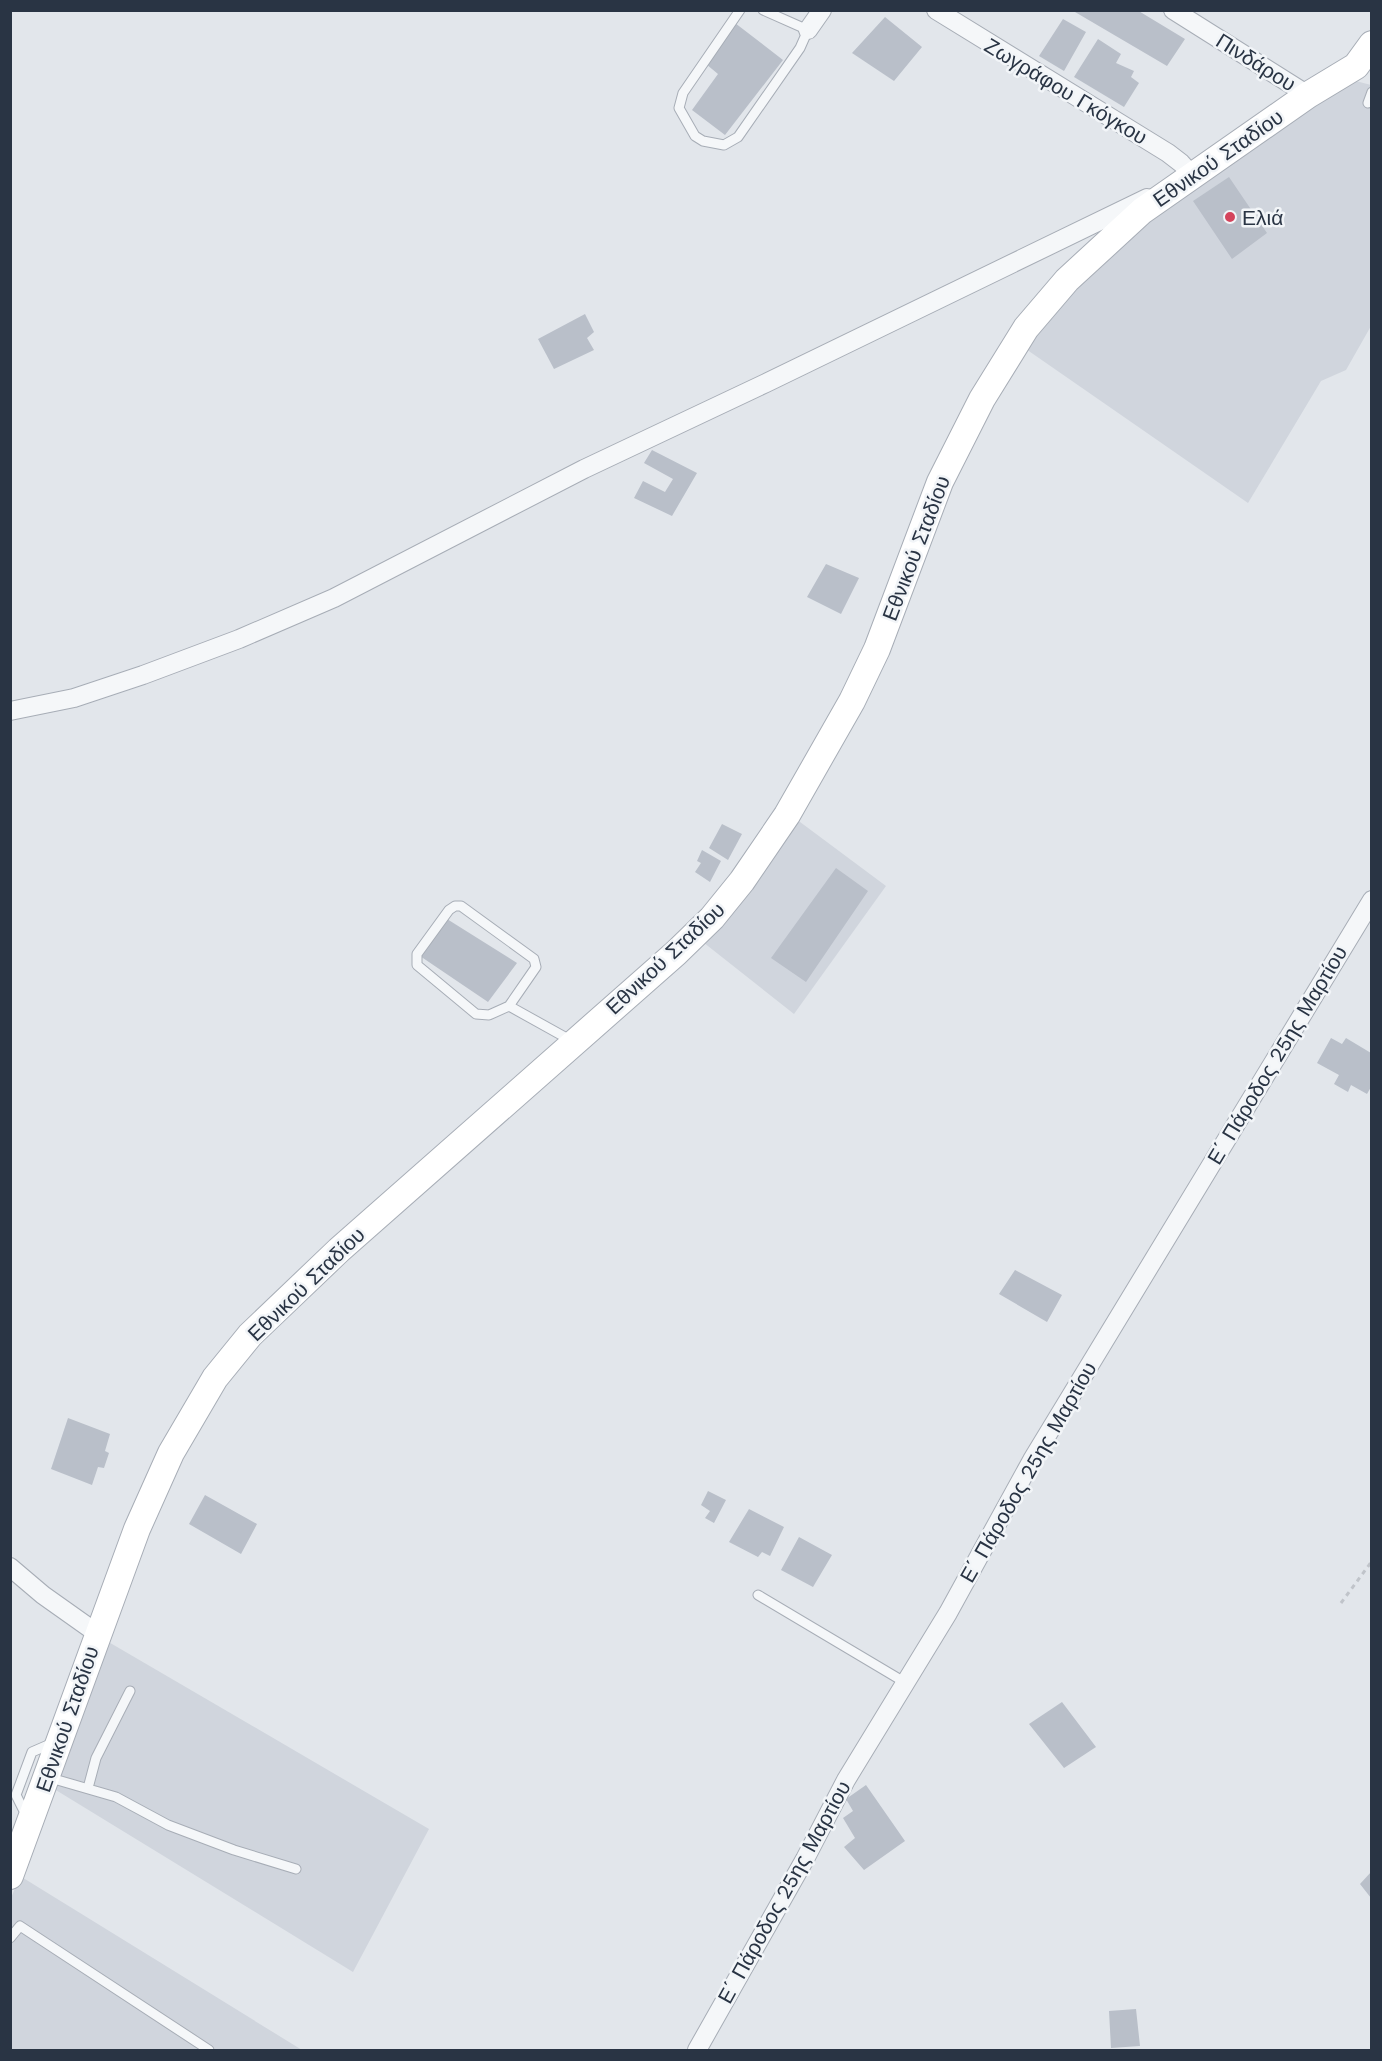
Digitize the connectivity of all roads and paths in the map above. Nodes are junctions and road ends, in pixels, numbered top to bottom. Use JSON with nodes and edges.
{"nodes":[{"id":1,"x":740,"y":10,"type":"edge"},
{"id":2,"x":763,"y":10,"type":"edge"},
{"id":3,"x":822,"y":10,"type":"edge"},
{"id":4,"x":936,"y":10,"type":"edge"},
{"id":5,"x":1173,"y":10,"type":"edge"},
{"id":6,"x":807,"y":30,"type":"junction"},
{"id":7,"x":1371,"y":44,"type":"edge"},
{"id":8,"x":1364,"y":68,"type":"edge"},
{"id":9,"x":1371,"y":92,"type":"edge"},
{"id":10,"x":1308,"y":94,"type":"junction"},
{"id":11,"x":1368,"y":103,"type":"dead end"},
{"id":12,"x":1187,"y":178,"type":"junction"},
{"id":13,"x":10,"y":711,"type":"edge"},
{"id":14,"x":1371,"y":900,"type":"edge"},
{"id":15,"x":509,"y":1006,"type":"junction"},
{"id":16,"x":574,"y":1042,"type":"junction"},
{"id":17,"x":1371,"y":1561,"type":"edge"},
{"id":18,"x":10,"y":1567,"type":"edge"},
{"id":19,"x":758,"y":1595,"type":"dead end"},
{"id":20,"x":1341,"y":1603,"type":"dead end"},
{"id":21,"x":98,"y":1634,"type":"junction"},
{"id":22,"x":906,"y":1683,"type":"junction"},
{"id":23,"x":130,"y":1691,"type":"dead end"},
{"id":24,"x":60,"y":1739,"type":"junction"},
{"id":25,"x":47,"y":1777,"type":"junction"},
{"id":26,"x":88,"y":1788,"type":"junction"},
{"id":27,"x":23,"y":1809,"type":"dead end"},
{"id":28,"x":296,"y":1869,"type":"dead end"},
{"id":29,"x":10,"y":1876,"type":"edge"},
{"id":30,"x":10,"y":1938,"type":"edge"},
{"id":31,"x":209,"y":2050,"type":"edge"},
{"id":32,"x":696,"y":2050,"type":"edge"}],
"edges":[{"from":1,"to":6,"type":"lane"},
{"from":2,"to":6,"type":"lane"},
{"from":3,"to":6,"type":"street"},
{"from":4,"to":12,"type":"street","name":"Ζωγράφου Γκόγκου"},
{"from":5,"to":10,"type":"street","name":"Πινδάρου"},
{"from":7,"to":8,"type":"street"},
{"from":8,"to":10,"type":"street","name":"Εθνικού Σταδίου"},
{"from":9,"to":11,"type":"lane"},
{"from":10,"to":12,"type":"street","name":"Εθνικού Σταδίου"},
{"from":12,"to":13,"type":"street"},
{"from":12,"to":16,"type":"street","name":"Εθνικού Σταδίου"},
{"from":14,"to":22,"type":"street","name":"Ε΄ Πάροδος 25ης Μαρτίου"},
{"from":15,"to":15,"type":"lane"},
{"from":15,"to":16,"type":"lane"},
{"from":16,"to":21,"type":"street","name":"Εθνικού Σταδίου"},
{"from":17,"to":20,"type":"path"},
{"from":18,"to":21,"type":"street"},
{"from":19,"to":22,"type":"lane"},
{"from":21,"to":24,"type":"street","name":"Εθνικού Σταδίου"},
{"from":22,"to":32,"type":"street","name":"Ε΄ Πάροδος 25ης Μαρτίου"},
{"from":23,"to":26,"type":"lane"},
{"from":24,"to":25,"type":"street","name":"Εθνικού Σταδίου"},
{"from":24,"to":27,"type":"lane"},
{"from":25,"to":26,"type":"lane"},
{"from":25,"to":29,"type":"street","name":"Εθνικού Σταδίου"},
{"from":26,"to":28,"type":"lane"},
{"from":30,"to":31,"type":"lane"}]}
